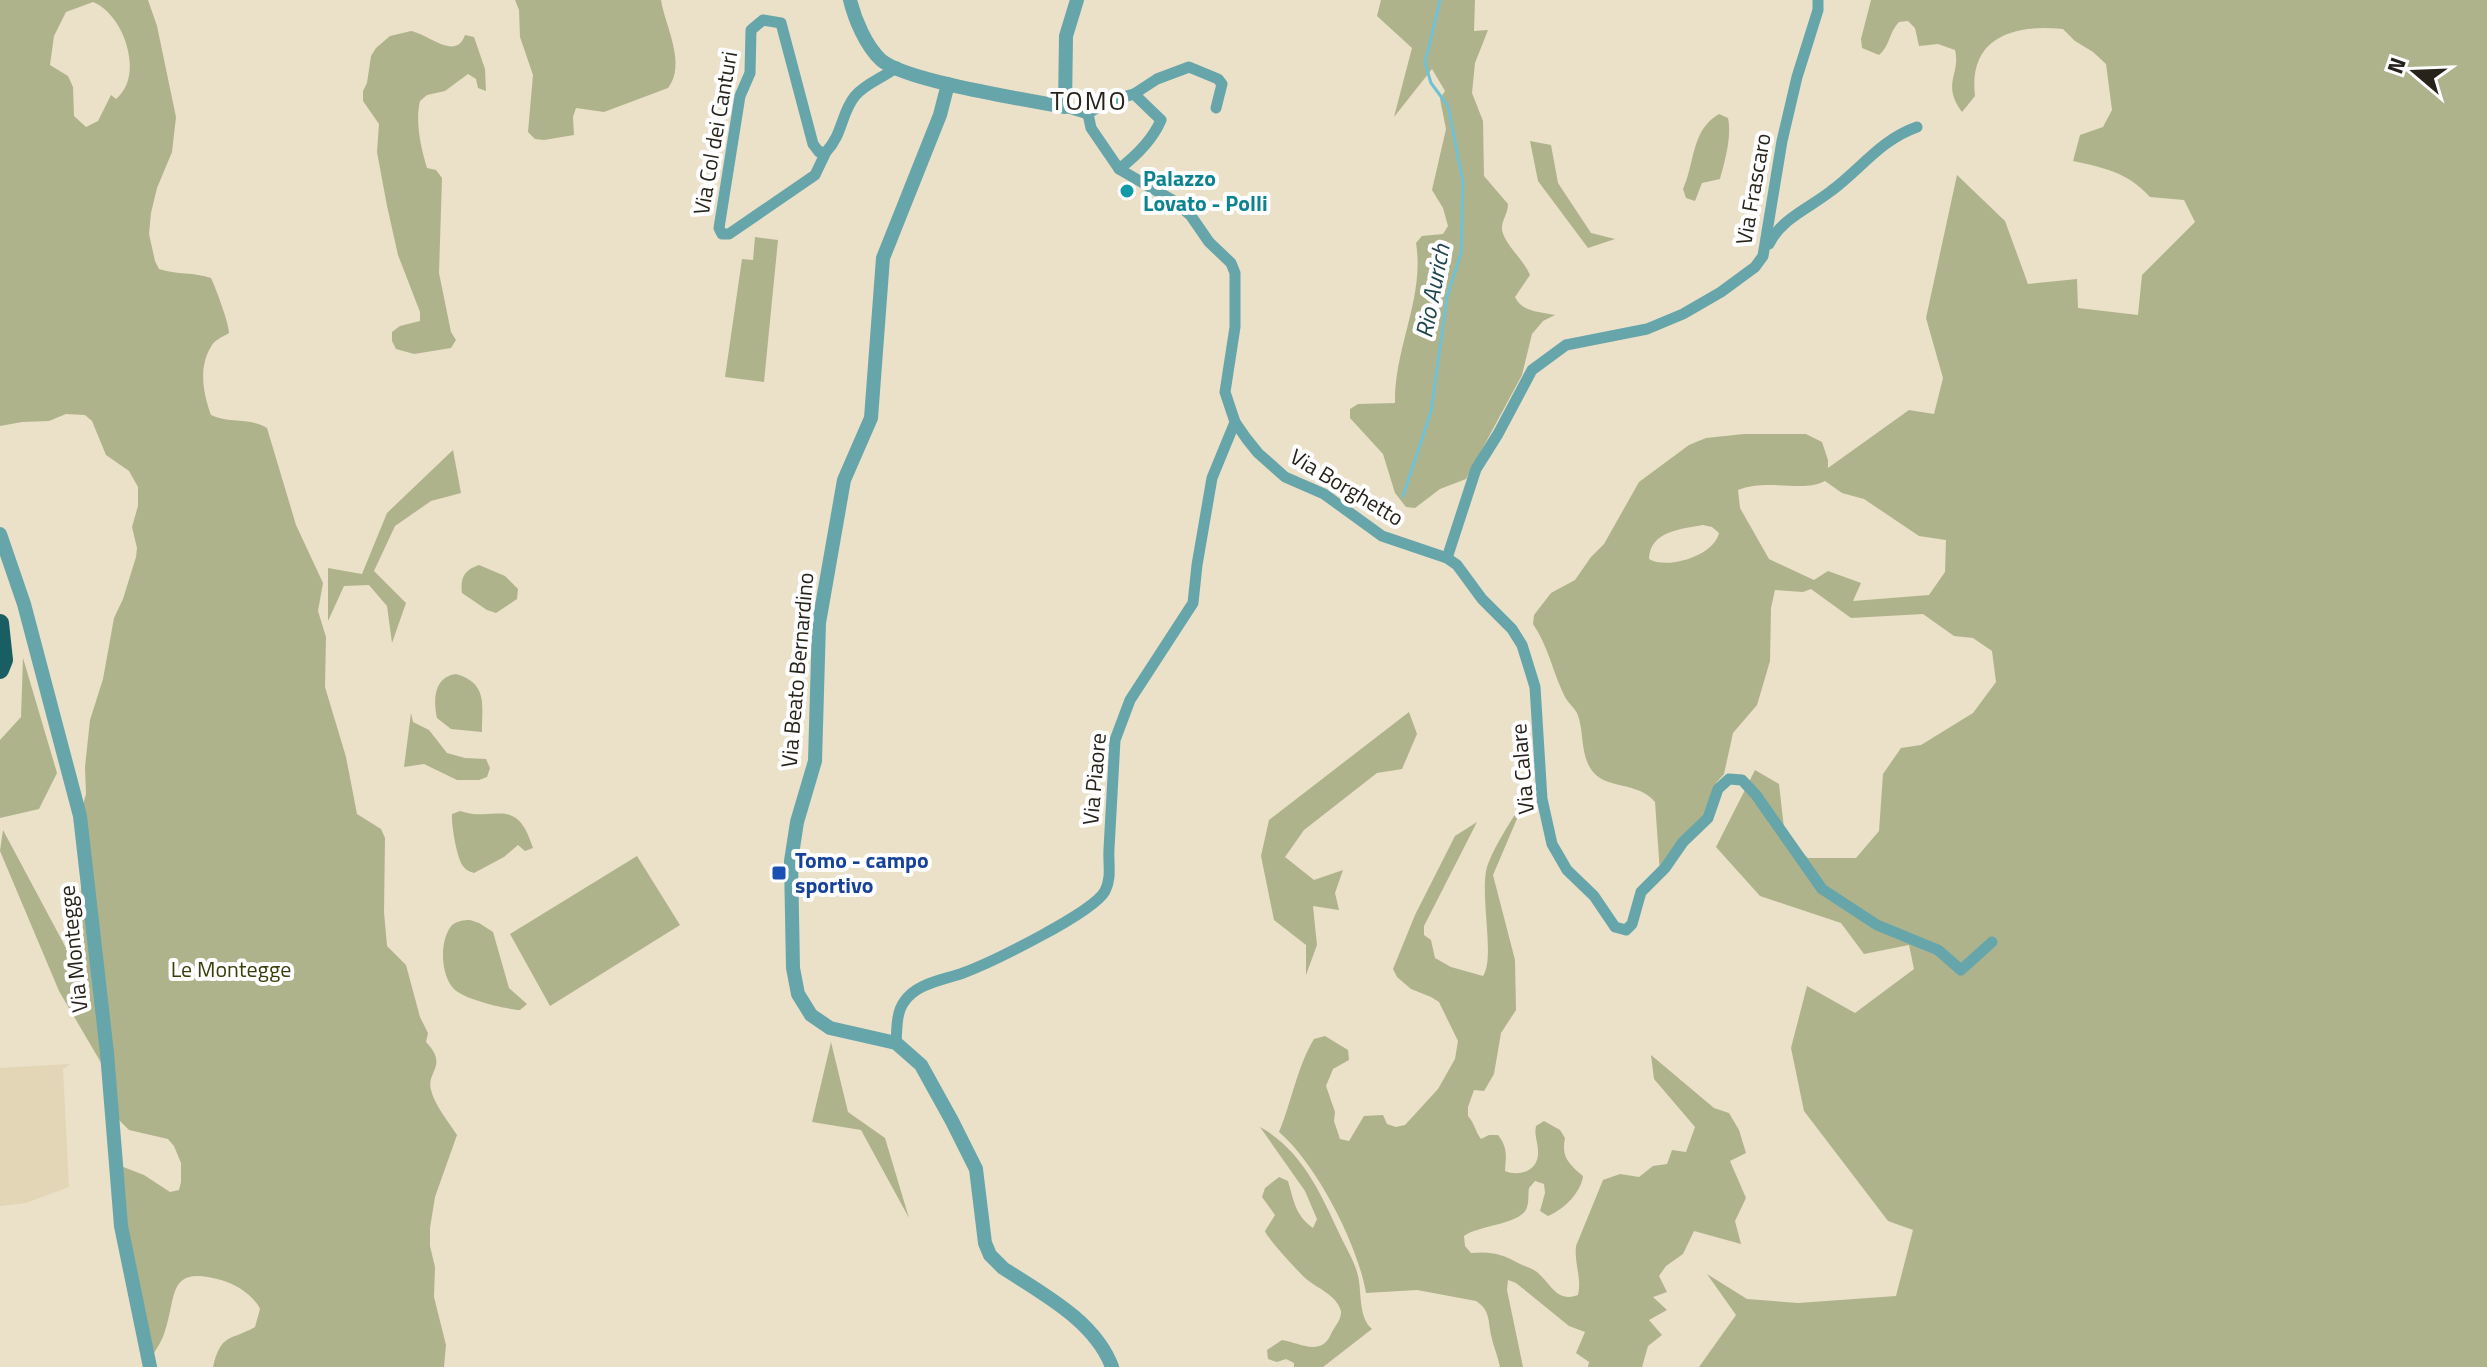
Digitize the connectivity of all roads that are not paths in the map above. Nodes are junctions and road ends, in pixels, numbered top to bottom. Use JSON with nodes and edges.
{"nodes":[{"id":1,"x":850,"y":0,"type":"edge"},
{"id":2,"x":1077,"y":0,"type":"edge"},
{"id":3,"x":1818,"y":0,"type":"edge"},
{"id":4,"x":897,"y":67,"type":"junction"},
{"id":5,"x":948,"y":84,"type":"junction"},
{"id":6,"x":1134,"y":94,"type":"junction"},
{"id":7,"x":1065,"y":107,"type":"junction"},
{"id":8,"x":1216,"y":108,"type":"dead end"},
{"id":9,"x":1088,"y":114,"type":"junction"},
{"id":10,"x":1917,"y":127,"type":"dead end"},
{"id":11,"x":826,"y":152,"type":"junction"},
{"id":12,"x":1119,"y":169,"type":"junction"},
{"id":13,"x":1763,"y":256,"type":"junction"},
{"id":14,"x":1235,"y":422,"type":"junction"},
{"id":15,"x":0,"y":534,"type":"edge"},
{"id":16,"x":1447,"y":558,"type":"junction"},
{"id":17,"x":1,"y":625,"type":"edge"},
{"id":18,"x":0,"y":670,"type":"edge"},
{"id":19,"x":1992,"y":942,"type":"dead end"},
{"id":20,"x":896,"y":1043,"type":"junction"},
{"id":21,"x":150,"y":1367,"type":"edge"},
{"id":22,"x":1112,"y":1367,"type":"edge"}],
"edges":[{"from":1,"to":4,"type":"street"},
{"from":2,"to":7,"type":"street"},
{"from":3,"to":13,"type":"street","name":"Via Frascaro"},
{"from":4,"to":5,"type":"street"},
{"from":4,"to":11,"type":"street","name":"Via Col dei Canturi"},
{"from":5,"to":7,"type":"street"},
{"from":5,"to":20,"type":"street","name":"Via Beato Bernardino"},
{"from":6,"to":8,"type":"street"},
{"from":6,"to":9,"type":"street"},
{"from":6,"to":12,"type":"street"},
{"from":7,"to":9,"type":"street"},
{"from":9,"to":12,"type":"street","name":"Via Borghetto"},
{"from":10,"to":13,"type":"street"},
{"from":11,"to":11,"type":"street","name":"Via Col dei Canturi"},
{"from":12,"to":14,"type":"street","name":"Via Borghetto"},
{"from":13,"to":16,"type":"street","name":"Via Frascaro"},
{"from":14,"to":16,"type":"street","name":"Via Borghetto"},
{"from":14,"to":20,"type":"street","name":"Via Piaore"},
{"from":15,"to":21,"type":"street","name":"Via Montegge"},
{"from":16,"to":19,"type":"street","name":"Via Calare"},
{"from":17,"to":18,"type":"highway"},
{"from":20,"to":22,"type":"street"}]}
